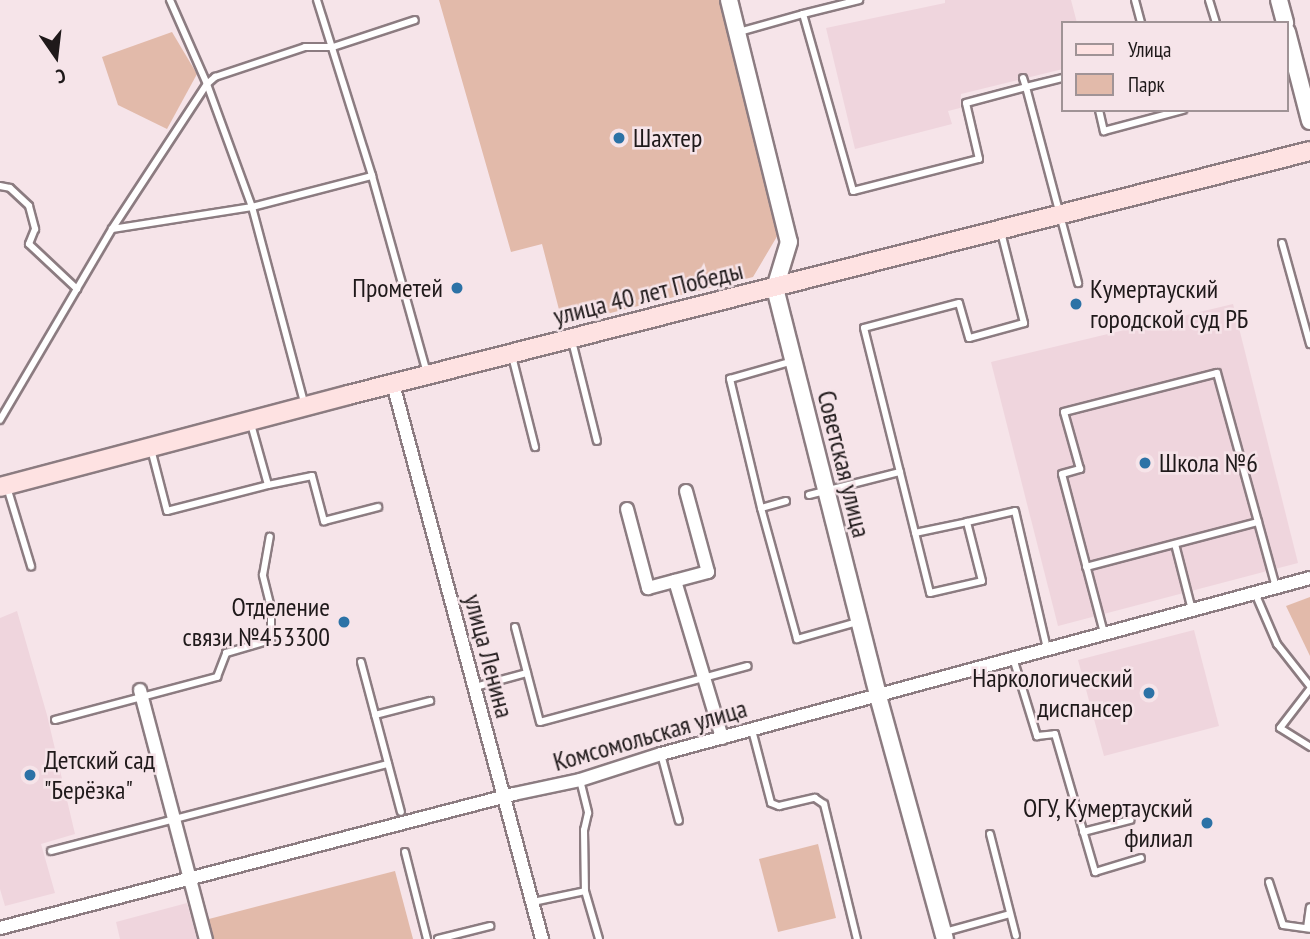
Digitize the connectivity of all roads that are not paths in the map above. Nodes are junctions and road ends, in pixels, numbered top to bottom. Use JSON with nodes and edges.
{"nodes":[{"id":1,"x":170,"y":0,"type":"edge"},
{"id":2,"x":317,"y":0,"type":"edge"},
{"id":3,"x":729,"y":0,"type":"edge"},
{"id":4,"x":859,"y":0,"type":"edge"},
{"id":5,"x":1135,"y":0,"type":"edge"},
{"id":6,"x":1209,"y":0,"type":"edge"},
{"id":7,"x":803,"y":14,"type":"junction"},
{"id":8,"x":415,"y":20,"type":"dead end"},
{"id":9,"x":1140,"y":21,"type":"edge"},
{"id":10,"x":1215,"y":21,"type":"edge"},
{"id":11,"x":737,"y":33,"type":"junction"},
{"id":12,"x":1289,"y":40,"type":"edge"},
{"id":13,"x":333,"y":47,"type":"junction"},
{"id":14,"x":1023,"y":78,"type":"dead end"},
{"id":15,"x":1062,"y":78,"type":"edge"},
{"id":16,"x":207,"y":83,"type":"junction"},
{"id":17,"x":1026,"y":87,"type":"junction"},
{"id":18,"x":1099,"y":112,"type":"edge"},
{"id":19,"x":1175,"y":112,"type":"edge"},
{"id":20,"x":1310,"y":121,"type":"edge"},
{"id":21,"x":1310,"y":151,"type":"edge"},
{"id":22,"x":372,"y":176,"type":"junction"},
{"id":23,"x":0,"y":186,"type":"edge"},
{"id":24,"x":252,"y":207,"type":"junction"},
{"id":25,"x":1060,"y":215,"type":"junction"},
{"id":26,"x":113,"y":229,"type":"junction"},
{"id":27,"x":1001,"y":230,"type":"junction"},
{"id":28,"x":1282,"y":243,"type":"dead end"},
{"id":29,"x":1077,"y":283,"type":"dead end"},
{"id":30,"x":775,"y":288,"type":"junction"},
{"id":31,"x":77,"y":289,"type":"junction"},
{"id":32,"x":572,"y":339,"type":"junction"},
{"id":33,"x":1310,"y":344,"type":"edge"},
{"id":34,"x":511,"y":354,"type":"junction"},
{"id":35,"x":793,"y":361,"type":"junction"},
{"id":36,"x":428,"y":375,"type":"junction"},
{"id":37,"x":393,"y":384,"type":"junction"},
{"id":38,"x":305,"y":406,"type":"junction"},
{"id":39,"x":0,"y":420,"type":"edge"},
{"id":40,"x":251,"y":421,"type":"junction"},
{"id":41,"x":597,"y":441,"type":"dead end"},
{"id":42,"x":150,"y":447,"type":"junction"},
{"id":43,"x":535,"y":447,"type":"dead end"},
{"id":44,"x":900,"y":472,"type":"junction"},
{"id":45,"x":268,"y":485,"type":"junction"},
{"id":46,"x":3,"y":486,"type":"edge"},
{"id":47,"x":826,"y":490,"type":"junction"},
{"id":48,"x":686,"y":491,"type":"dead end"},
{"id":49,"x":809,"y":495,"type":"dead end"},
{"id":50,"x":786,"y":501,"type":"dead end"},
{"id":51,"x":378,"y":507,"type":"dead end"},
{"id":52,"x":761,"y":508,"type":"junction"},
{"id":53,"x":626,"y":509,"type":"dead end"},
{"id":54,"x":967,"y":522,"type":"junction"},
{"id":55,"x":1258,"y":522,"type":"junction"},
{"id":56,"x":915,"y":533,"type":"junction"},
{"id":57,"x":270,"y":537,"type":"dead end"},
{"id":58,"x":1175,"y":544,"type":"junction"},
{"id":59,"x":31,"y":566,"type":"dead end"},
{"id":60,"x":1086,"y":567,"type":"junction"},
{"id":61,"x":1310,"y":578,"type":"edge"},
{"id":62,"x":675,"y":581,"type":"junction"},
{"id":63,"x":1276,"y":587,"type":"junction"},
{"id":64,"x":1255,"y":593,"type":"junction"},
{"id":65,"x":1192,"y":610,"type":"junction"},
{"id":66,"x":859,"y":621,"type":"junction"},
{"id":67,"x":515,"y":627,"type":"dead end"},
{"id":68,"x":1104,"y":633,"type":"junction"},
{"id":69,"x":1047,"y":649,"type":"junction"},
{"id":70,"x":1013,"y":658,"type":"junction"},
{"id":71,"x":361,"y":662,"type":"dead end"},
{"id":72,"x":748,"y":666,"type":"dead end"},
{"id":73,"x":527,"y":673,"type":"junction"},
{"id":74,"x":704,"y":677,"type":"junction"},
{"id":75,"x":474,"y":687,"type":"junction"},
{"id":76,"x":1310,"y":687,"type":"edge"},
{"id":77,"x":141,"y":694,"type":"junction"},
{"id":78,"x":878,"y":696,"type":"junction"},
{"id":79,"x":430,"y":701,"type":"dead end"},
{"id":80,"x":375,"y":715,"type":"junction"},
{"id":81,"x":55,"y":720,"type":"dead end"},
{"id":82,"x":752,"y":730,"type":"junction"},
{"id":83,"x":722,"y":738,"type":"junction"},
{"id":84,"x":1310,"y":747,"type":"edge"},
{"id":85,"x":661,"y":754,"type":"junction"},
{"id":86,"x":388,"y":764,"type":"junction"},
{"id":87,"x":580,"y":780,"type":"junction"},
{"id":88,"x":503,"y":797,"type":"junction"},
{"id":89,"x":401,"y":812,"type":"dead end"},
{"id":90,"x":175,"y":819,"type":"junction"},
{"id":91,"x":1129,"y":820,"type":"dead end"},
{"id":92,"x":679,"y":821,"type":"dead end"},
{"id":93,"x":1083,"y":832,"type":"junction"},
{"id":94,"x":990,"y":834,"type":"dead end"},
{"id":95,"x":51,"y":851,"type":"dead end"},
{"id":96,"x":405,"y":852,"type":"dead end"},
{"id":97,"x":1141,"y":858,"type":"dead end"},
{"id":98,"x":191,"y":879,"type":"junction"},
{"id":99,"x":1269,"y":882,"type":"dead end"},
{"id":100,"x":586,"y":891,"type":"junction"},
{"id":101,"x":533,"y":902,"type":"junction"},
{"id":102,"x":1310,"y":907,"type":"edge"},
{"id":103,"x":1010,"y":914,"type":"junction"},
{"id":104,"x":489,"y":926,"type":"dead end"},
{"id":105,"x":0,"y":928,"type":"edge"},
{"id":106,"x":1309,"y":929,"type":"edge"},
{"id":107,"x":944,"y":936,"type":"edge"},
{"id":108,"x":1016,"y":936,"type":"dead end"},
{"id":109,"x":205,"y":939,"type":"edge"},
{"id":110,"x":427,"y":939,"type":"edge"},
{"id":111,"x":438,"y":939,"type":"edge"},
{"id":112,"x":542,"y":939,"type":"edge"},
{"id":113,"x":599,"y":939,"type":"edge"},
{"id":114,"x":858,"y":939,"type":"edge"}],
"edges":[{"from":1,"to":16,"type":"lane"},
{"from":2,"to":13,"type":"lane"},
{"from":3,"to":11,"type":"street"},
{"from":4,"to":7,"type":"lane"},
{"from":5,"to":9,"type":"lane"},
{"from":6,"to":10,"type":"lane"},
{"from":7,"to":11,"type":"lane"},
{"from":7,"to":17,"type":"lane"},
{"from":8,"to":13,"type":"lane"},
{"from":11,"to":30,"type":"street"},
{"from":12,"to":20,"type":"street"},
{"from":13,"to":16,"type":"lane"},
{"from":13,"to":22,"type":"lane"},
{"from":14,"to":17,"type":"lane"},
{"from":15,"to":17,"type":"lane"},
{"from":16,"to":24,"type":"lane"},
{"from":16,"to":26,"type":"lane"},
{"from":17,"to":25,"type":"lane"},
{"from":18,"to":19,"type":"lane"},
{"from":21,"to":25,"type":"main road","name":"улица 40 лет Победы"},
{"from":22,"to":24,"type":"lane"},
{"from":22,"to":36,"type":"lane"},
{"from":23,"to":31,"type":"lane"},
{"from":24,"to":26,"type":"lane"},
{"from":24,"to":38,"type":"lane"},
{"from":25,"to":27,"type":"main road","name":"улица 40 лет Победы"},
{"from":25,"to":29,"type":"lane"},
{"from":26,"to":31,"type":"lane"},
{"from":27,"to":30,"type":"main road","name":"улица 40 лет Победы"},
{"from":27,"to":44,"type":"lane"},
{"from":28,"to":33,"type":"lane"},
{"from":30,"to":32,"type":"main road","name":"улица 40 лет Победы"},
{"from":30,"to":35,"type":"street","name":"Советская улица"},
{"from":31,"to":39,"type":"lane"},
{"from":32,"to":34,"type":"main road","name":"улица 40 лет Победы"},
{"from":32,"to":41,"type":"lane"},
{"from":34,"to":36,"type":"main road","name":"улица 40 лет Победы"},
{"from":34,"to":43,"type":"lane"},
{"from":35,"to":47,"type":"street","name":"Советская улица"},
{"from":35,"to":52,"type":"lane"},
{"from":36,"to":37,"type":"main road","name":"улица 40 лет Победы"},
{"from":37,"to":38,"type":"main road","name":"улица 40 лет Победы"},
{"from":37,"to":75,"type":"street","name":"улица Ленина"},
{"from":38,"to":40,"type":"main road","name":"улица 40 лет Победы"},
{"from":40,"to":42,"type":"main road","name":"улица 40 лет Победы"},
{"from":40,"to":45,"type":"lane"},
{"from":42,"to":45,"type":"lane"},
{"from":42,"to":46,"type":"main road","name":"улица 40 лет Победы"},
{"from":44,"to":47,"type":"lane"},
{"from":44,"to":56,"type":"lane"},
{"from":45,"to":51,"type":"lane"},
{"from":46,"to":59,"type":"lane"},
{"from":47,"to":49,"type":"lane"},
{"from":47,"to":66,"type":"street","name":"Советская улица"},
{"from":48,"to":62,"type":"street"},
{"from":50,"to":52,"type":"lane"},
{"from":52,"to":66,"type":"lane"},
{"from":53,"to":62,"type":"street"},
{"from":54,"to":56,"type":"lane"},
{"from":54,"to":56,"type":"lane"},
{"from":54,"to":69,"type":"lane"},
{"from":55,"to":58,"type":"lane"},
{"from":55,"to":60,"type":"lane"},
{"from":55,"to":63,"type":"lane"},
{"from":57,"to":77,"type":"lane"},
{"from":58,"to":60,"type":"lane"},
{"from":58,"to":65,"type":"lane"},
{"from":60,"to":68,"type":"lane"},
{"from":61,"to":63,"type":"street","name":"Комсомольская улица"},
{"from":62,"to":74,"type":"street"},
{"from":63,"to":64,"type":"street","name":"Комсомольская улица"},
{"from":64,"to":65,"type":"street","name":"Комсомольская улица"},
{"from":64,"to":76,"type":"lane"},
{"from":65,"to":68,"type":"street","name":"Комсомольская улица"},
{"from":66,"to":78,"type":"street","name":"Советская улица"},
{"from":67,"to":73,"type":"lane"},
{"from":68,"to":69,"type":"street","name":"Комсомольская улица"},
{"from":69,"to":70,"type":"street","name":"Комсомольская улица"},
{"from":70,"to":78,"type":"street","name":"Комсомольская улица"},
{"from":70,"to":93,"type":"lane"},
{"from":71,"to":80,"type":"lane"},
{"from":72,"to":74,"type":"lane"},
{"from":73,"to":74,"type":"lane"},
{"from":73,"to":75,"type":"lane"},
{"from":74,"to":83,"type":"street"},
{"from":75,"to":88,"type":"street","name":"улица Ленина"},
{"from":76,"to":84,"type":"lane"},
{"from":77,"to":81,"type":"lane"},
{"from":77,"to":90,"type":"street"},
{"from":78,"to":82,"type":"street","name":"Комсомольская улица"},
{"from":78,"to":107,"type":"street","name":"Советская улица"},
{"from":79,"to":80,"type":"lane"},
{"from":80,"to":86,"type":"lane"},
{"from":82,"to":83,"type":"street","name":"Комсомольская улица"},
{"from":82,"to":114,"type":"lane"},
{"from":83,"to":85,"type":"street","name":"Комсомольская улица"},
{"from":85,"to":87,"type":"street","name":"Комсомольская улица"},
{"from":85,"to":92,"type":"lane"},
{"from":86,"to":89,"type":"lane"},
{"from":86,"to":90,"type":"lane"},
{"from":87,"to":88,"type":"street","name":"Комсомольская улица"},
{"from":87,"to":100,"type":"lane"},
{"from":88,"to":98,"type":"street","name":"Комсомольская улица"},
{"from":88,"to":101,"type":"street","name":"улица Ленина"},
{"from":90,"to":95,"type":"lane"},
{"from":90,"to":98,"type":"street"},
{"from":91,"to":93,"type":"lane"},
{"from":93,"to":97,"type":"lane"},
{"from":94,"to":103,"type":"lane"},
{"from":96,"to":110,"type":"lane"},
{"from":98,"to":105,"type":"street","name":"Комсомольская улица"},
{"from":98,"to":109,"type":"street"},
{"from":99,"to":106,"type":"lane"},
{"from":100,"to":101,"type":"lane"},
{"from":100,"to":113,"type":"lane"},
{"from":101,"to":112,"type":"street","name":"улица Ленина"},
{"from":102,"to":106,"type":"lane"},
{"from":103,"to":107,"type":"lane"},
{"from":103,"to":108,"type":"lane"},
{"from":104,"to":111,"type":"lane"}]}
